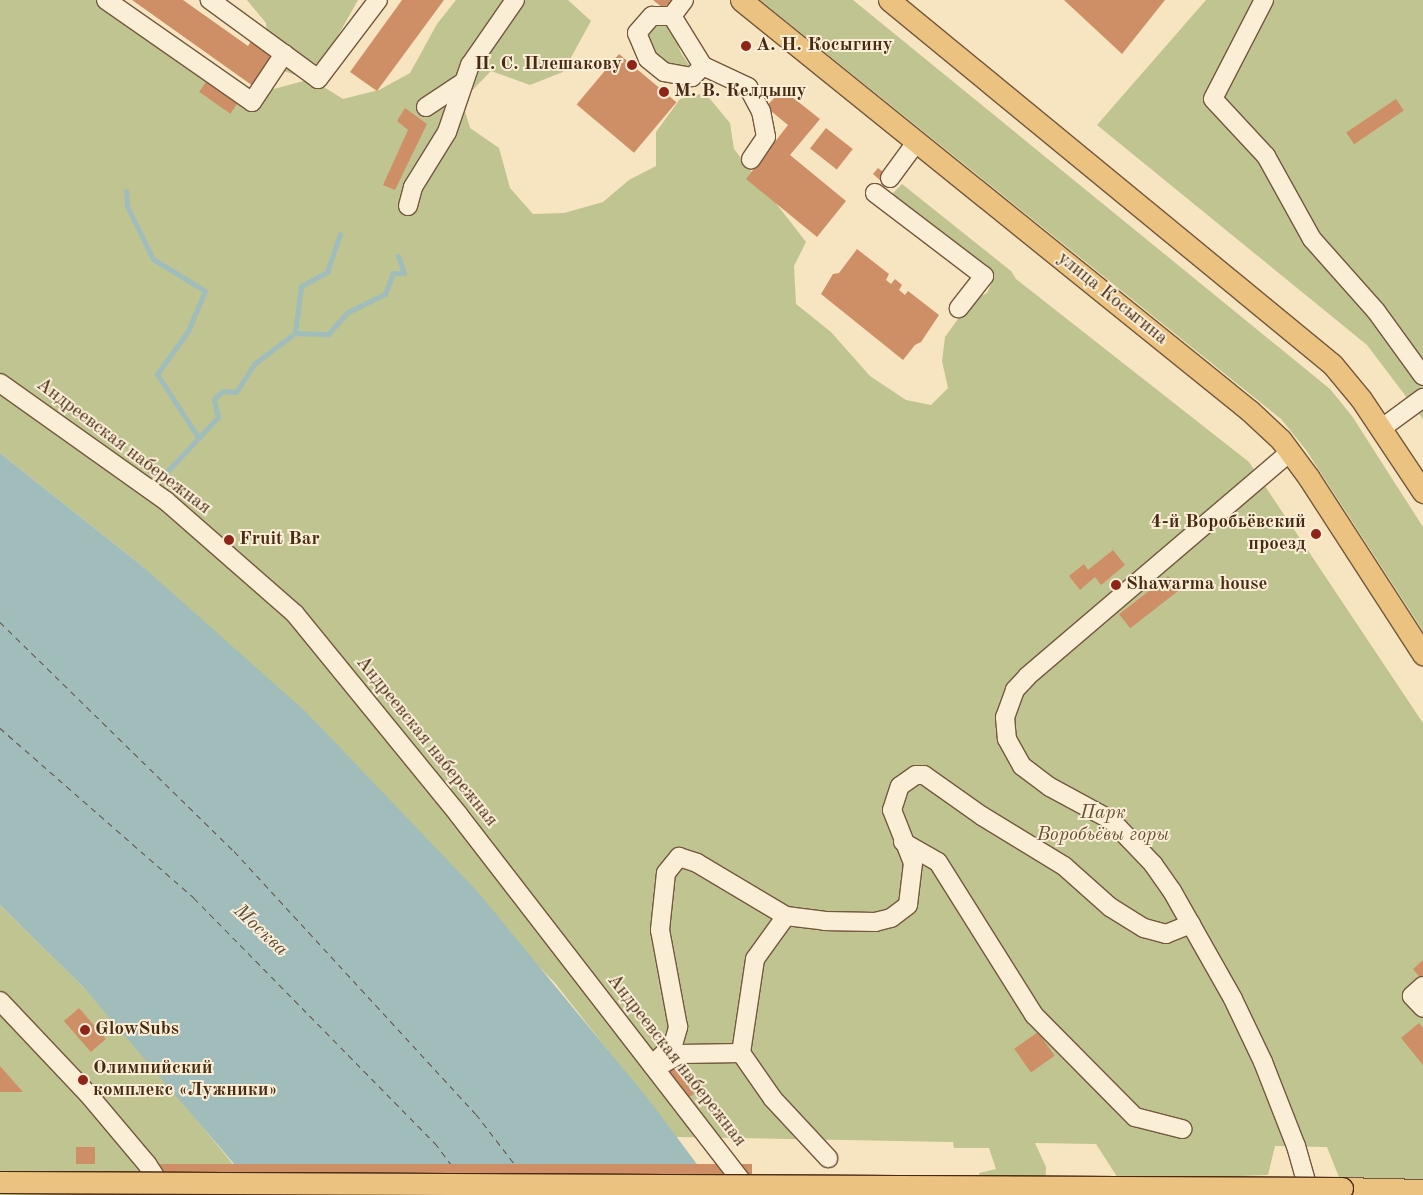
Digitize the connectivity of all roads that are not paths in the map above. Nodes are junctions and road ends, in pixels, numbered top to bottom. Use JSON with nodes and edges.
{"nodes":[{"id":1,"x":106,"y":0,"type":"edge"},
{"id":2,"x":210,"y":0,"type":"edge"},
{"id":3,"x":378,"y":0,"type":"edge"},
{"id":4,"x":515,"y":0,"type":"edge"},
{"id":5,"x":684,"y":0,"type":"edge"},
{"id":6,"x":741,"y":0,"type":"edge"},
{"id":7,"x":889,"y":0,"type":"edge"},
{"id":8,"x":1264,"y":0,"type":"edge"},
{"id":9,"x":672,"y":16,"type":"junction"},
{"id":10,"x":284,"y":54,"type":"junction"},
{"id":11,"x":703,"y":66,"type":"junction"},
{"id":12,"x":462,"y":83,"type":"junction"},
{"id":13,"x":426,"y":107,"type":"dead end"},
{"id":14,"x":915,"y":144,"type":"junction"},
{"id":15,"x":751,"y":160,"type":"dead end"},
{"id":16,"x":890,"y":178,"type":"dead end"},
{"id":17,"x":876,"y":193,"type":"dead end"},
{"id":18,"x":408,"y":206,"type":"dead end"},
{"id":19,"x":959,"y":308,"type":"dead end"},
{"id":20,"x":1423,"y":376,"type":"edge"},
{"id":21,"x":0,"y":383,"type":"edge"},
{"id":22,"x":1423,"y":398,"type":"edge"},
{"id":23,"x":1382,"y":428,"type":"junction"},
{"id":24,"x":1290,"y":452,"type":"junction"},
{"id":25,"x":1423,"y":492,"type":"edge"},
{"id":26,"x":1423,"y":654,"type":"edge"},
{"id":27,"x":903,"y":842,"type":"junction"},
{"id":28,"x":786,"y":916,"type":"junction"},
{"id":29,"x":1191,"y":924,"type":"junction"},
{"id":30,"x":1423,"y":986,"type":"edge"},
{"id":31,"x":0,"y":1001,"type":"edge"},
{"id":32,"x":1423,"y":1008,"type":"edge"},
{"id":33,"x":741,"y":1054,"type":"junction"},
{"id":34,"x":653,"y":1067,"type":"junction"},
{"id":35,"x":1182,"y":1129,"type":"dead end"},
{"id":36,"x":828,"y":1158,"type":"dead end"},
{"id":37,"x":0,"y":1182,"type":"edge"},
{"id":38,"x":1423,"y":1190,"type":"edge"},
{"id":39,"x":167,"y":1195,"type":"edge"},
{"id":40,"x":752,"y":1195,"type":"edge"},
{"id":41,"x":1310,"y":1195,"type":"edge"}],
"edges":[{"from":1,"to":10,"type":"street"},
{"from":2,"to":10,"type":"street"},
{"from":3,"to":10,"type":"street"},
{"from":4,"to":12,"type":"street"},
{"from":5,"to":9,"type":"street"},
{"from":6,"to":14,"type":"main road","name":"улица Косыгина"},
{"from":7,"to":23,"type":"main road"},
{"from":8,"to":20,"type":"street"},
{"from":9,"to":11,"type":"street"},
{"from":9,"to":11,"type":"street"},
{"from":11,"to":15,"type":"street"},
{"from":12,"to":13,"type":"street"},
{"from":12,"to":18,"type":"street"},
{"from":14,"to":16,"type":"street"},
{"from":14,"to":24,"type":"main road","name":"улица Косыгина"},
{"from":17,"to":19,"type":"street"},
{"from":21,"to":34,"type":"street","name":"Андреевская набережная"},
{"from":22,"to":23,"type":"street"},
{"from":23,"to":25,"type":"main road"},
{"from":24,"to":26,"type":"main road","name":"улица Косыгина"},
{"from":24,"to":29,"type":"street"},
{"from":27,"to":28,"type":"street"},
{"from":27,"to":29,"type":"street"},
{"from":27,"to":35,"type":"street"},
{"from":28,"to":33,"type":"street"},
{"from":28,"to":34,"type":"street"},
{"from":29,"to":41,"type":"street"},
{"from":30,"to":32,"type":"street"},
{"from":31,"to":39,"type":"street"},
{"from":33,"to":34,"type":"street"},
{"from":33,"to":36,"type":"street"},
{"from":34,"to":40,"type":"street","name":"Андреевская набережная"},
{"from":37,"to":38,"type":"main road","bridge":true}]}
